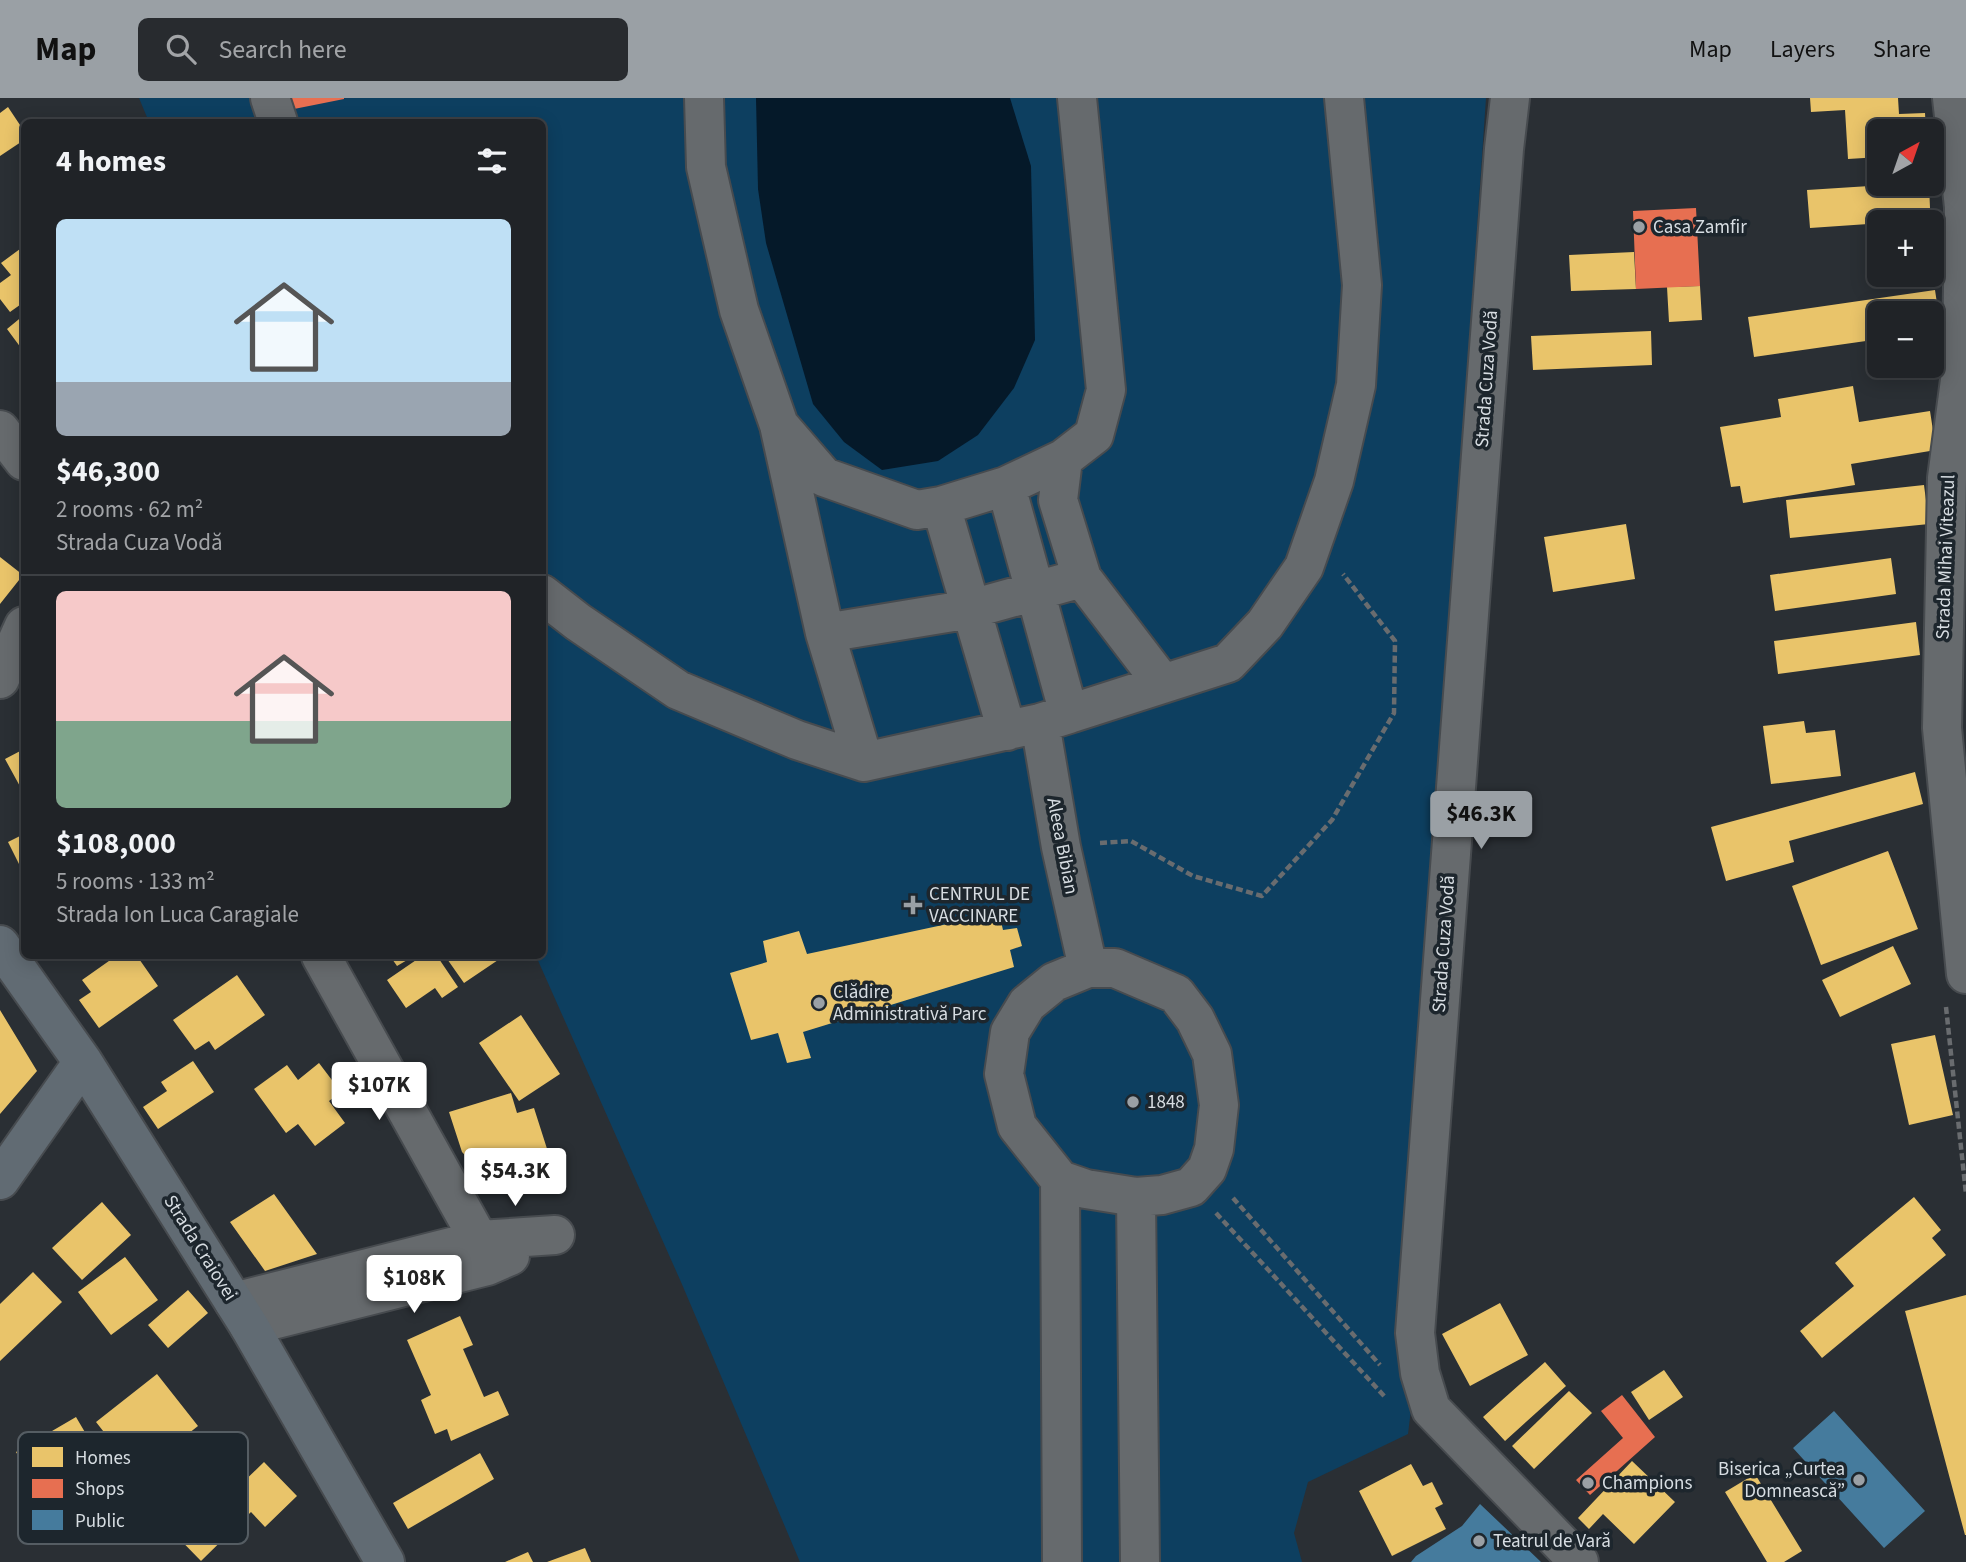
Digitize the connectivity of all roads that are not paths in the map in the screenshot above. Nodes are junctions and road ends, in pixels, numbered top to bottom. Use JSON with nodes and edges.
{"nodes":[{"id":1,"x":271,"y":98,"type":"edge"},
{"id":2,"x":704,"y":98,"type":"edge"},
{"id":3,"x":1077,"y":98,"type":"edge"},
{"id":4,"x":1344,"y":98,"type":"edge"},
{"id":5,"x":1510,"y":98,"type":"edge"},
{"id":6,"x":1952,"y":98,"type":"edge"},
{"id":7,"x":277,"y":119,"type":"edge"},
{"id":8,"x":779,"y":425,"type":"junction"},
{"id":9,"x":0,"y":430,"type":"edge"},
{"id":10,"x":21,"y":457,"type":"edge"},
{"id":11,"x":1063,"y":459,"type":"junction"},
{"id":12,"x":1006,"y":486,"type":"junction"},
{"id":13,"x":942,"y":506,"type":"junction"},
{"id":14,"x":1082,"y":578,"type":"junction"},
{"id":15,"x":1035,"y":593,"type":"junction"},
{"id":16,"x":546,"y":597,"type":"edge"},
{"id":17,"x":971,"y":609,"type":"junction"},
{"id":18,"x":21,"y":633,"type":"edge"},
{"id":19,"x":825,"y":634,"type":"junction"},
{"id":20,"x":0,"y":679,"type":"edge"},
{"id":21,"x":1163,"y":684,"type":"junction"},
{"id":22,"x":1039,"y":723,"type":"junction"},
{"id":23,"x":864,"y":762,"type":"junction"},
{"id":24,"x":0,"y":945,"type":"edge"},
{"id":25,"x":323,"y":959,"type":"edge"},
{"id":26,"x":1088,"y":968,"type":"junction"},
{"id":27,"x":1966,"y":974,"type":"edge"},
{"id":28,"x":83,"y":1062,"type":"junction"},
{"id":29,"x":0,"y":1180,"type":"edge"},
{"id":30,"x":1060,"y":1180,"type":"junction"},
{"id":31,"x":1136,"y":1197,"type":"junction"},
{"id":32,"x":242,"y":1314,"type":"junction"},
{"id":33,"x":385,"y":1562,"type":"edge"},
{"id":34,"x":1062,"y":1562,"type":"edge"},
{"id":35,"x":1140,"y":1562,"type":"edge"},
{"id":36,"x":1580,"y":1562,"type":"edge"}],
"edges":[{"from":1,"to":7,"type":"street"},
{"from":2,"to":8,"type":"street"},
{"from":3,"to":11,"type":"street"},
{"from":4,"to":21,"type":"street"},
{"from":5,"to":36,"type":"street","name":"Strada Cuza Vodă"},
{"from":6,"to":27,"type":"street","name":"Strada Mihai Viteazul"},
{"from":8,"to":13,"type":"street"},
{"from":8,"to":19,"type":"street"},
{"from":9,"to":10,"type":"street"},
{"from":11,"to":12,"type":"street"},
{"from":11,"to":14,"type":"street"},
{"from":12,"to":13,"type":"street"},
{"from":12,"to":15,"type":"street"},
{"from":13,"to":17,"type":"street"},
{"from":14,"to":15,"type":"street"},
{"from":14,"to":21,"type":"street"},
{"from":15,"to":17,"type":"street"},
{"from":15,"to":22,"type":"street"},
{"from":16,"to":23,"type":"street"},
{"from":17,"to":19,"type":"street"},
{"from":17,"to":22,"type":"street"},
{"from":18,"to":20,"type":"street"},
{"from":19,"to":23,"type":"street"},
{"from":21,"to":22,"type":"street"},
{"from":22,"to":23,"type":"street"},
{"from":22,"to":26,"type":"street","name":"Aleea Bibian"},
{"from":24,"to":28,"type":"main road","name":"Strada Craiovei"},
{"from":25,"to":32,"type":"street"},
{"from":26,"to":30,"type":"street"},
{"from":26,"to":31,"type":"street"},
{"from":28,"to":29,"type":"main road"},
{"from":28,"to":32,"type":"main road","name":"Strada Craiovei"},
{"from":30,"to":31,"type":"street"},
{"from":30,"to":34,"type":"street"},
{"from":31,"to":35,"type":"street"},
{"from":32,"to":33,"type":"main road","name":"Strada Craiovei"}]}
